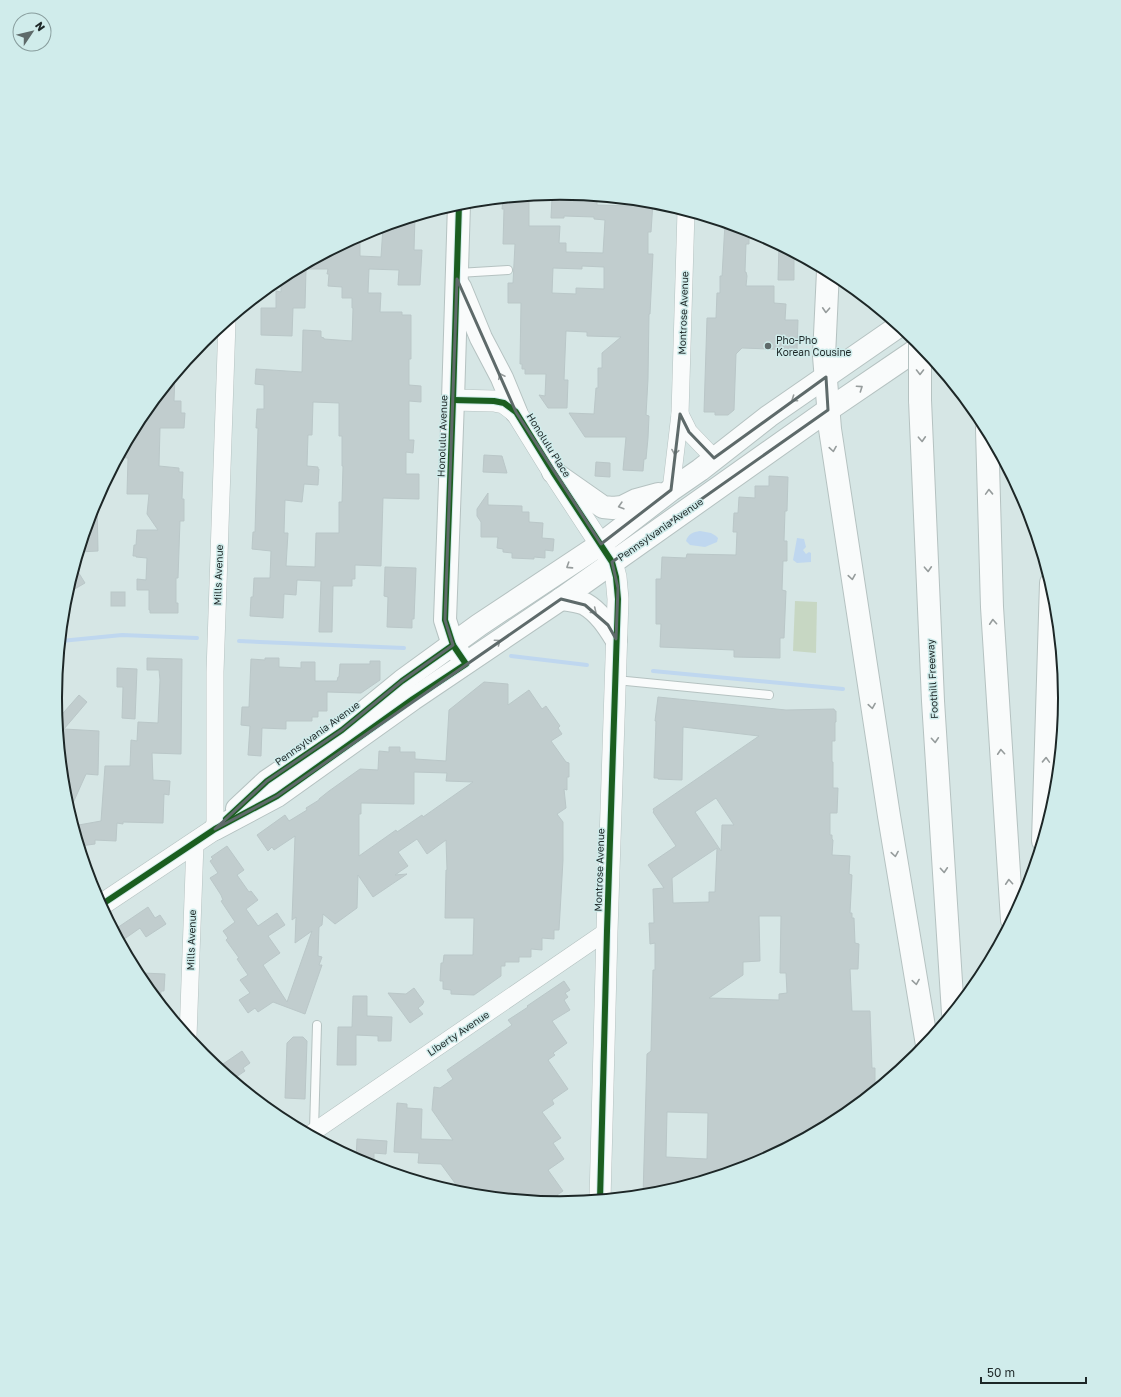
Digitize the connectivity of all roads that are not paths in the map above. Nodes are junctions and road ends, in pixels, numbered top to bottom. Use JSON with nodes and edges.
{"nodes":[{"id":1,"x":459,"y":211,"type":"edge"},
{"id":2,"x":686,"y":216,"type":"edge"},
{"id":3,"x":508,"y":270,"type":"dead end"},
{"id":4,"x":457,"y":276,"type":"junction"},
{"id":5,"x":828,"y":278,"type":"edge"},
{"id":6,"x":227,"y":329,"type":"edge"},
{"id":7,"x":895,"y":329,"type":"edge"},
{"id":8,"x":916,"y":349,"type":"edge"},
{"id":9,"x":921,"y":355,"type":"edge"},
{"id":10,"x":826,"y":377,"type":"junction"},
{"id":11,"x":454,"y":400,"type":"junction"},
{"id":12,"x":828,"y":410,"type":"junction"},
{"id":13,"x":516,"y":412,"type":"junction"},
{"id":14,"x":680,"y":414,"type":"junction"},
{"id":15,"x":769,"y":416,"type":"junction"},
{"id":16,"x":987,"y":442,"type":"edge"},
{"id":17,"x":714,"y":458,"type":"junction"},
{"id":18,"x":553,"y":472,"type":"junction"},
{"id":19,"x":726,"y":483,"type":"junction"},
{"id":20,"x":671,"y":490,"type":"junction"},
{"id":21,"x":602,"y":544,"type":"junction"},
{"id":22,"x":612,"y":562,"type":"junction"},
{"id":23,"x":561,"y":599,"type":"junction"},
{"id":24,"x":1050,"y":608,"type":"edge"},
{"id":25,"x":616,"y":639,"type":"junction"},
{"id":26,"x":453,"y":645,"type":"junction"},
{"id":27,"x":466,"y":664,"type":"junction"},
{"id":28,"x":615,"y":680,"type":"junction"},
{"id":29,"x":769,"y":695,"type":"dead end"},
{"id":30,"x":1044,"y":821,"type":"edge"},
{"id":31,"x":215,"y":829,"type":"junction"},
{"id":32,"x":195,"y":843,"type":"junction"},
{"id":33,"x":106,"y":902,"type":"edge"},
{"id":34,"x":1011,"y":911,"type":"edge"},
{"id":35,"x":607,"y":931,"type":"junction"},
{"id":36,"x":953,"y":1006,"type":"edge"},
{"id":37,"x":317,"y":1025,"type":"dead end"},
{"id":38,"x":188,"y":1029,"type":"edge"},
{"id":39,"x":926,"y":1037,"type":"edge"},
{"id":40,"x":312,"y":1131,"type":"edge"},
{"id":41,"x":314,"y":1132,"type":"edge"},
{"id":42,"x":600,"y":1195,"type":"edge"}],
"edges":[{"from":1,"to":4,"type":"main road","name":"Honolulu Avenue"},
{"from":2,"to":14,"type":"street","name":"Montrose Avenue"},
{"from":3,"to":4,"type":"lane"},
{"from":4,"to":11,"type":"main road","name":"Honolulu Avenue"},
{"from":13,"to":4,"type":"main road","one_way":true},
{"from":5,"to":10,"type":"main road","one_way":true},
{"from":6,"to":31,"type":"street","name":"Mills Avenue"},
{"from":7,"to":10,"type":"main road","name":"Pennsylvania Avenue"},
{"from":12,"to":8,"type":"main road","name":"Pennsylvania Avenue","one_way":true},
{"from":9,"to":36,"type":"main road","name":"Foothill Freeway","one_way":true,"bridge":true},
{"from":10,"to":12,"type":"main road"},
{"from":10,"to":15,"type":"main road","name":"Pennsylvania Avenue","one_way":true},
{"from":11,"to":13,"type":"street","name":"Honolulu Place"},
{"from":11,"to":26,"type":"main road","name":"Honolulu Avenue"},
{"from":12,"to":19,"type":"main road","name":"Pennsylvania Avenue"},
{"from":12,"to":39,"type":"main road","one_way":true},
{"from":13,"to":18,"type":"street","name":"Honolulu Place"},
{"from":14,"to":17,"type":"street","name":"Montrose Avenue"},
{"from":14,"to":20,"type":"street","name":"Montrose Avenue","one_way":true},
{"from":15,"to":17,"type":"main road","name":"Pennsylvania Avenue"},
{"from":15,"to":19,"type":"main road"},
{"from":34,"to":16,"type":"main road","one_way":true},
{"from":17,"to":20,"type":"main road","name":"Pennsylvania Avenue"},
{"from":20,"to":18,"type":"main road","one_way":true},
{"from":18,"to":21,"type":"street","name":"Honolulu Place"},
{"from":19,"to":22,"type":"main road","name":"Pennsylvania Avenue"},
{"from":20,"to":21,"type":"main road","name":"Pennsylvania Avenue"},
{"from":21,"to":22,"type":"street","name":"Montrose Avenue"},
{"from":21,"to":26,"type":"main road","name":"Pennsylvania Avenue","one_way":true},
{"from":22,"to":23,"type":"main road","name":"Pennsylvania Avenue"},
{"from":22,"to":25,"type":"street","name":"Montrose Avenue"},
{"from":23,"to":25,"type":"main road","one_way":true},
{"from":27,"to":23,"type":"main road","name":"Pennsylvania Avenue","one_way":true},
{"from":30,"to":24,"type":"main road","one_way":true},
{"from":25,"to":28,"type":"street","name":"Montrose Avenue"},
{"from":26,"to":27,"type":"main road","name":"Honolulu Avenue"},
{"from":26,"to":31,"type":"main road","name":"Pennsylvania Avenue"},
{"from":27,"to":31,"type":"main road","name":"Pennsylvania Avenue"},
{"from":28,"to":29,"type":"lane"},
{"from":28,"to":35,"type":"street","name":"Montrose Avenue"},
{"from":31,"to":32,"type":"street","name":"Pennsylvania Avenue"},
{"from":32,"to":33,"type":"street","name":"Pennsylvania Avenue"},
{"from":32,"to":38,"type":"street","name":"Mills Avenue"},
{"from":35,"to":41,"type":"street","name":"Liberty Avenue"},
{"from":35,"to":42,"type":"street","name":"Montrose Avenue"},
{"from":37,"to":40,"type":"lane"}]}
